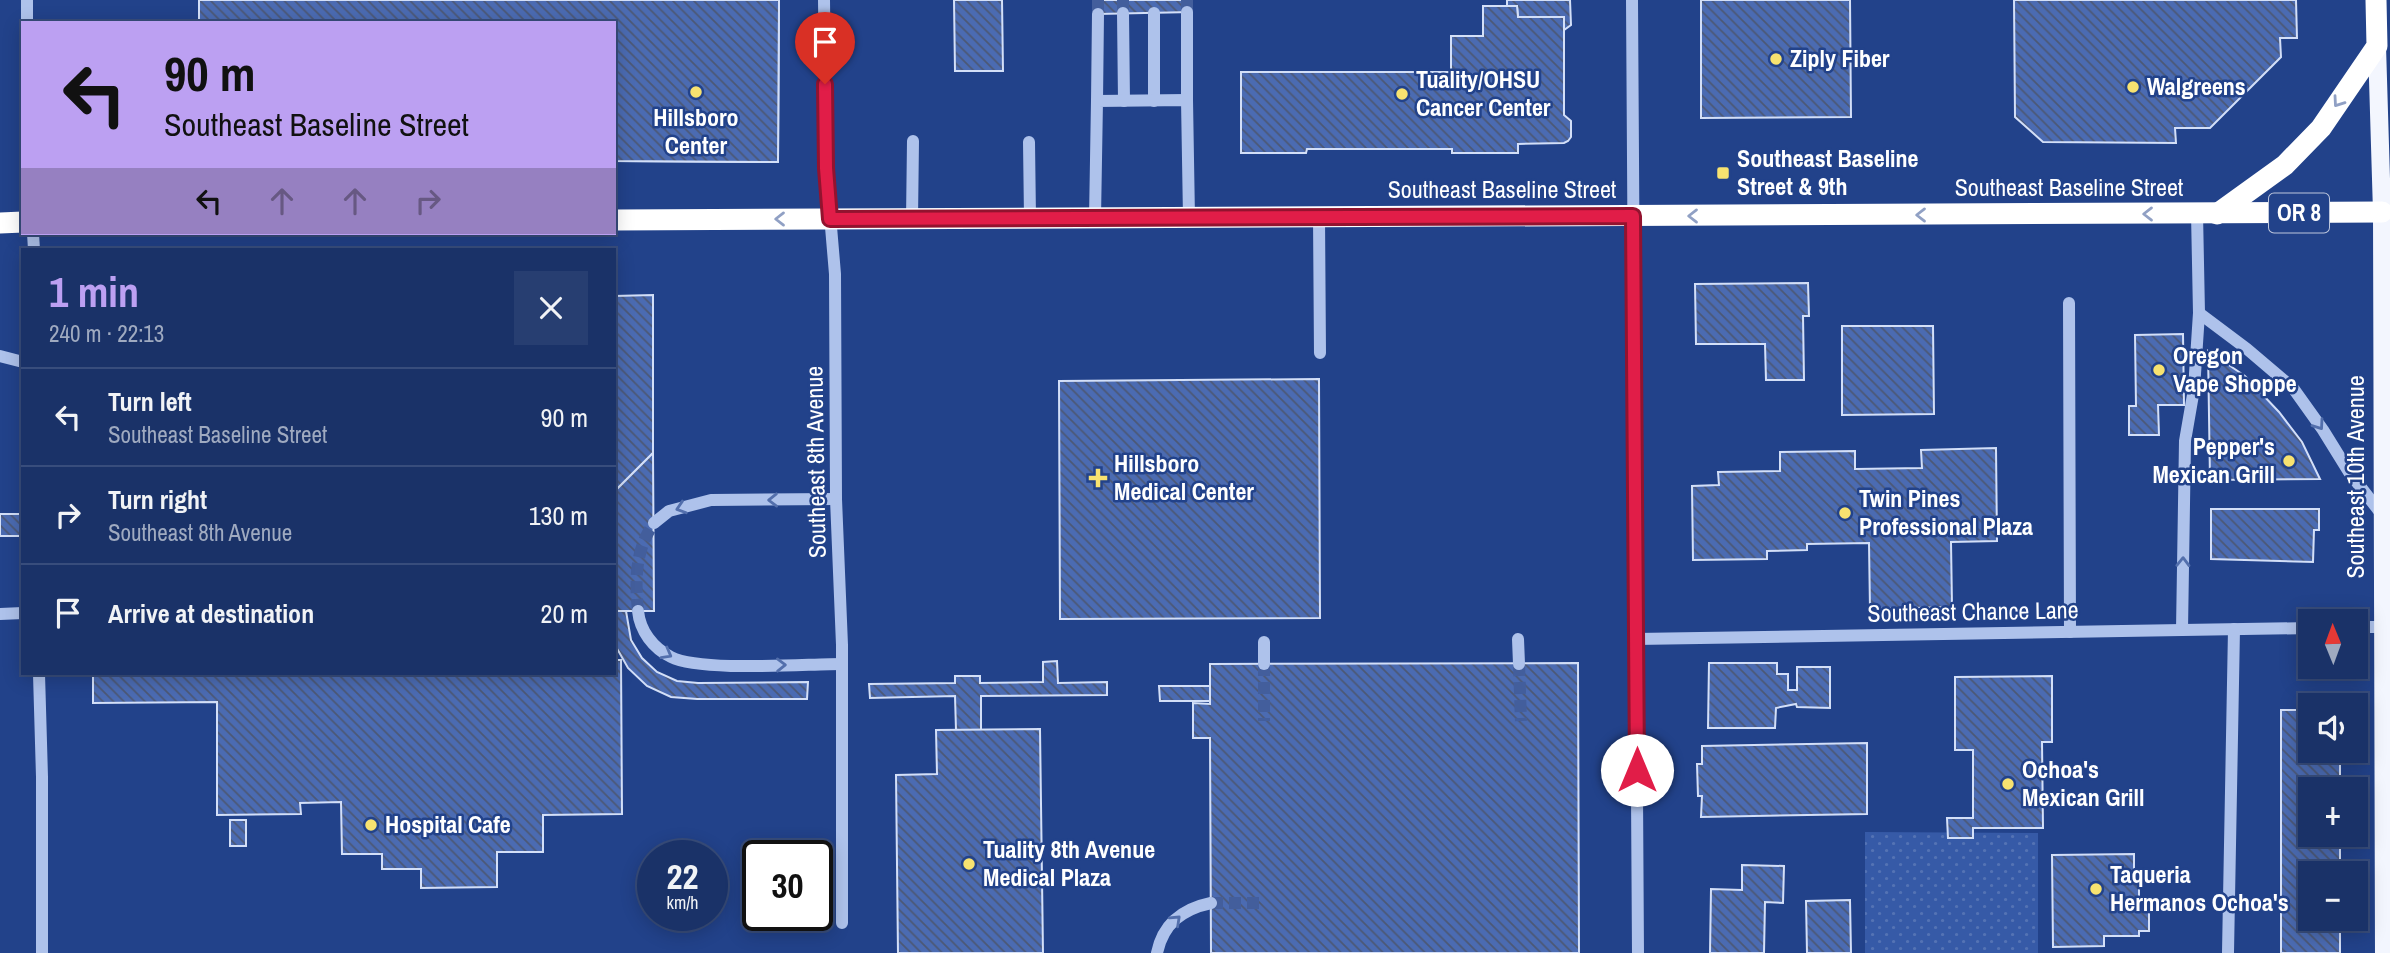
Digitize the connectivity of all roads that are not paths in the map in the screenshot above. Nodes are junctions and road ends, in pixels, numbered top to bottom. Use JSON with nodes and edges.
{"nodes":[{"id":1,"x":27,"y":0,"type":"edge"},
{"id":2,"x":824,"y":0,"type":"edge"},
{"id":3,"x":1632,"y":0,"type":"edge"},
{"id":4,"x":2376,"y":0,"type":"edge"},
{"id":5,"x":1187,"y":12,"type":"tunnel mouth"},
{"id":6,"x":1124,"y":13,"type":"tunnel mouth"},
{"id":7,"x":1154,"y":13,"type":"dead end"},
{"id":8,"x":1098,"y":14,"type":"tunnel mouth"},
{"id":9,"x":27,"y":21,"type":"edge"},
{"id":10,"x":2377,"y":46,"type":"junction"},
{"id":11,"x":1188,"y":100,"type":"junction"},
{"id":12,"x":1097,"y":101,"type":"junction"},
{"id":13,"x":1124,"y":101,"type":"junction"},
{"id":14,"x":1154,"y":101,"type":"junction"},
{"id":15,"x":913,"y":141,"type":"dead end"},
{"id":16,"x":1029,"y":142,"type":"dead end"},
{"id":17,"x":2386,"y":212,"type":"edge"},
{"id":18,"x":2207,"y":214,"type":"junction"},
{"id":19,"x":1633,"y":216,"type":"junction"},
{"id":20,"x":1319,"y":217,"type":"junction"},
{"id":21,"x":1095,"y":218,"type":"junction"},
{"id":22,"x":1189,"y":218,"type":"junction"},
{"id":23,"x":830,"y":219,"type":"junction"},
{"id":24,"x":912,"y":219,"type":"junction"},
{"id":25,"x":1030,"y":219,"type":"junction"},
{"id":26,"x":616,"y":220,"type":"edge"},
{"id":27,"x":21,"y":222,"type":"edge"},
{"id":28,"x":0,"y":223,"type":"edge"},
{"id":29,"x":2069,"y":303,"type":"dead end"},
{"id":30,"x":2199,"y":313,"type":"junction"},
{"id":31,"x":1320,"y":353,"type":"dead end"},
{"id":32,"x":0,"y":356,"type":"edge"},
{"id":33,"x":21,"y":361,"type":"edge"},
{"id":34,"x":836,"y":499,"type":"junction"},
{"id":35,"x":2383,"y":516,"type":"junction"},
{"id":36,"x":654,"y":523,"type":"tunnel mouth"},
{"id":37,"x":638,"y":611,"type":"tunnel mouth"},
{"id":38,"x":21,"y":613,"type":"edge"},
{"id":39,"x":0,"y":614,"type":"edge"},
{"id":40,"x":2368,"y":627,"type":"edge"},
{"id":41,"x":2383,"y":627,"type":"junction"},
{"id":42,"x":2298,"y":628,"type":"edge"},
{"id":43,"x":2234,"y":629,"type":"junction"},
{"id":44,"x":2182,"y":630,"type":"junction"},
{"id":45,"x":2070,"y":632,"type":"junction"},
{"id":46,"x":1518,"y":639,"type":"dead end"},
{"id":47,"x":1636,"y":639,"type":"junction"},
{"id":48,"x":1264,"y":642,"type":"dead end"},
{"id":49,"x":842,"y":664,"type":"junction"},
{"id":50,"x":1264,"y":664,"type":"tunnel mouth"},
{"id":51,"x":1519,"y":664,"type":"tunnel mouth"},
{"id":52,"x":39,"y":675,"type":"edge"},
{"id":53,"x":1211,"y":903,"type":"tunnel mouth"},
{"id":54,"x":842,"y":923,"type":"dead end"},
{"id":55,"x":42,"y":953,"type":"edge"},
{"id":56,"x":1157,"y":953,"type":"edge"},
{"id":57,"x":1638,"y":953,"type":"edge"},
{"id":58,"x":2228,"y":953,"type":"edge"},
{"id":59,"x":2384,"y":953,"type":"edge"}],
"edges":[{"from":1,"to":9,"type":"street"},
{"from":2,"to":23,"type":"street","name":"Southeast 8th Avenue"},
{"from":3,"to":19,"type":"street"},
{"from":4,"to":10,"type":"highway","name":"Southeast 10th Avenue"},
{"from":5,"to":11,"type":"street"},
{"from":6,"to":13,"type":"street"},
{"from":7,"to":14,"type":"street"},
{"from":8,"to":12,"type":"street"},
{"from":10,"to":17,"type":"main road","name":"Southeast 10th Avenue"},
{"from":10,"to":18,"type":"highway","one_way":true},
{"from":11,"to":14,"type":"street"},
{"from":11,"to":22,"type":"street"},
{"from":12,"to":13,"type":"street"},
{"from":12,"to":21,"type":"street"},
{"from":13,"to":14,"type":"street"},
{"from":15,"to":24,"type":"street"},
{"from":16,"to":25,"type":"street"},
{"from":17,"to":18,"type":"highway","name":"Southeast Baseline Street","number":"OR 8"},
{"from":17,"to":35,"type":"main road","name":"Southeast 10th Avenue"},
{"from":18,"to":19,"type":"highway","name":"Southeast Baseline Street","number":"OR 8","one_way":true},
{"from":18,"to":30,"type":"street"},
{"from":19,"to":20,"type":"highway","name":"Southeast Baseline Street","number":"OR 8"},
{"from":19,"to":47,"type":"street"},
{"from":20,"to":22,"type":"highway","name":"Southeast Baseline Street","number":"OR 8"},
{"from":20,"to":31,"type":"street"},
{"from":21,"to":22,"type":"highway","name":"Southeast Baseline Street","number":"OR 8"},
{"from":21,"to":25,"type":"highway","name":"Southeast Baseline Street","number":"OR 8"},
{"from":23,"to":24,"type":"highway","name":"Southeast Baseline Street","number":"OR 8"},
{"from":23,"to":26,"type":"highway","name":"Southeast Baseline Street","number":"OR 8","one_way":true},
{"from":23,"to":34,"type":"street","name":"Southeast 8th Avenue"},
{"from":24,"to":25,"type":"highway","name":"Southeast Baseline Street","number":"OR 8"},
{"from":27,"to":28,"type":"highway"},
{"from":29,"to":45,"type":"street"},
{"from":30,"to":35,"type":"street","one_way":true},
{"from":44,"to":30,"type":"street","one_way":true},
{"from":32,"to":33,"type":"street"},
{"from":34,"to":36,"type":"street","one_way":true},
{"from":34,"to":49,"type":"street","name":"Southeast 8th Avenue"},
{"from":35,"to":41,"type":"main road","name":"Southeast 10th Avenue"},
{"from":37,"to":49,"type":"street","one_way":true},
{"from":38,"to":39,"type":"street"},
{"from":40,"to":41,"type":"street"},
{"from":41,"to":59,"type":"main road","name":"Southeast 10th Avenue"},
{"from":42,"to":43,"type":"street","name":"Southeast Chance Lane"},
{"from":43,"to":44,"type":"street","name":"Southeast Chance Lane"},
{"from":43,"to":58,"type":"street"},
{"from":44,"to":45,"type":"street","name":"Southeast Chance Lane"},
{"from":45,"to":47,"type":"street","name":"Southeast Chance Lane"},
{"from":46,"to":51,"type":"street"},
{"from":47,"to":57,"type":"street"},
{"from":48,"to":50,"type":"street"},
{"from":49,"to":54,"type":"street","name":"Southeast 8th Avenue"},
{"from":52,"to":55,"type":"street"},
{"from":56,"to":53,"type":"street","one_way":true}]}
